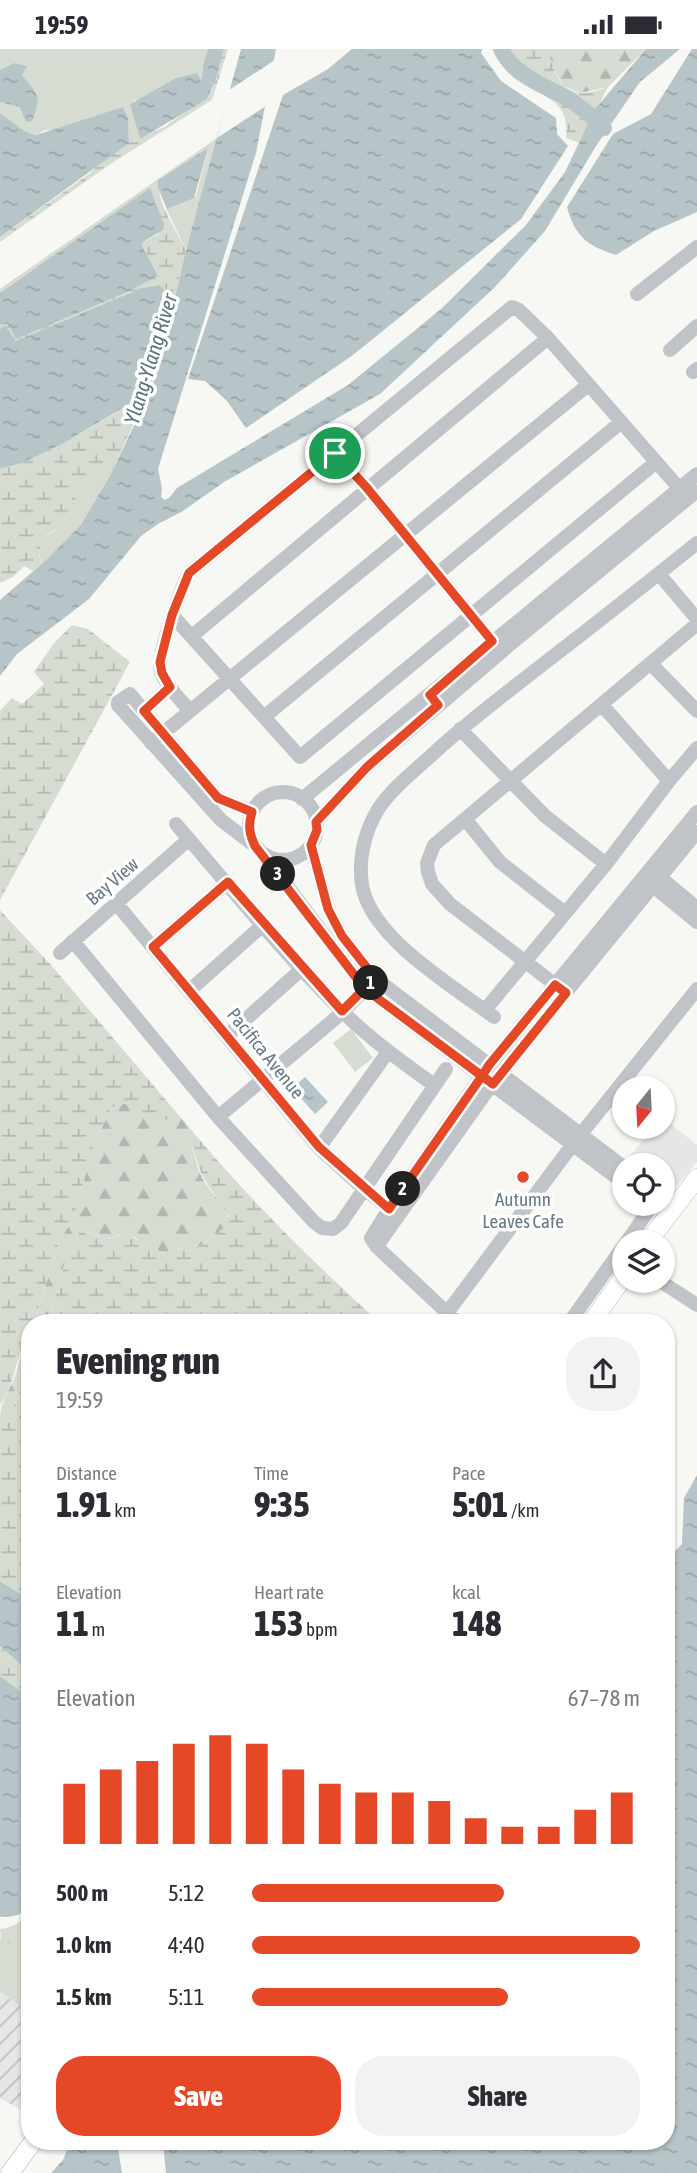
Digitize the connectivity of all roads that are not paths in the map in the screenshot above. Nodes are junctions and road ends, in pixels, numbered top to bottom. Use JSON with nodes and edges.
{"nodes":[{"id":1,"x":697,"y":247,"type":"edge"},
{"id":2,"x":637,"y":294,"type":"dead end"},
{"id":3,"x":697,"y":327,"type":"edge"},
{"id":4,"x":548,"y":338,"type":"junction"},
{"id":5,"x":670,"y":350,"type":"dead end"},
{"id":6,"x":588,"y":385,"type":"junction"},
{"id":7,"x":620,"y":422,"type":"junction"},
{"id":8,"x":335,"y":453,"type":"junction"},
{"id":9,"x":655,"y":463,"type":"junction"},
{"id":10,"x":697,"y":474,"type":"edge"},
{"id":11,"x":367,"y":488,"type":"junction"},
{"id":12,"x":678,"y":488,"type":"junction"},
{"id":13,"x":697,"y":491,"type":"edge"},
{"id":14,"x":404,"y":534,"type":"junction"},
{"id":15,"x":697,"y":544,"type":"edge"},
{"id":16,"x":436,"y":573,"type":"junction"},
{"id":17,"x":659,"y":574,"type":"junction"},
{"id":18,"x":470,"y":614,"type":"junction"},
{"id":19,"x":172,"y":615,"type":"junction"},
{"id":20,"x":697,"y":619,"type":"edge"},
{"id":21,"x":697,"y":624,"type":"edge"},
{"id":22,"x":192,"y":636,"type":"junction"},
{"id":23,"x":492,"y":641,"type":"junction"},
{"id":24,"x":650,"y":664,"type":"junction"},
{"id":25,"x":230,"y":678,"type":"junction"},
{"id":26,"x":170,"y":687,"type":"junction"},
{"id":27,"x":434,"y":700,"type":"junction"},
{"id":28,"x":602,"y":705,"type":"junction"},
{"id":29,"x":144,"y":711,"type":"junction"},
{"id":30,"x":190,"y":711,"type":"junction"},
{"id":31,"x":697,"y":711,"type":"edge"},
{"id":32,"x":264,"y":717,"type":"junction"},
{"id":33,"x":460,"y":729,"type":"junction"},
{"id":34,"x":163,"y":734,"type":"junction"},
{"id":35,"x":151,"y":744,"type":"junction"},
{"id":36,"x":697,"y":748,"type":"edge"},
{"id":37,"x":511,"y":779,"type":"junction"},
{"id":38,"x":669,"y":781,"type":"junction"},
{"id":39,"x":302,"y":799,"type":"junction"},
{"id":40,"x":252,"y":812,"type":"junction"},
{"id":41,"x":697,"y":812,"type":"edge"},
{"id":42,"x":465,"y":819,"type":"junction"},
{"id":43,"x":316,"y":822,"type":"junction"},
{"id":44,"x":176,"y":824,"type":"dead end"},
{"id":45,"x":697,"y":832,"type":"edge"},
{"id":46,"x":189,"y":839,"type":"junction"},
{"id":47,"x":311,"y":845,"type":"junction"},
{"id":48,"x":259,"y":850,"type":"junction"},
{"id":49,"x":606,"y":864,"type":"junction"},
{"id":50,"x":652,"y":878,"type":"junction"},
{"id":51,"x":228,"y":882,"type":"junction"},
{"id":52,"x":116,"y":903,"type":"junction"},
{"id":53,"x":697,"y":908,"type":"edge"},
{"id":54,"x":565,"y":913,"type":"junction"},
{"id":55,"x":697,"y":922,"type":"edge"},
{"id":56,"x":263,"y":925,"type":"junction"},
{"id":57,"x":73,"y":941,"type":"junction"},
{"id":58,"x":153,"y":947,"type":"junction"},
{"id":59,"x":60,"y":953,"type":"dead end"},
{"id":60,"x":526,"y":962,"type":"junction"},
{"id":61,"x":303,"y":968,"type":"junction"},
{"id":62,"x":370,"y":984,"type":"junction"},
{"id":63,"x":560,"y":989,"type":"junction"},
{"id":64,"x":697,"y":989,"type":"edge"},
{"id":65,"x":189,"y":991,"type":"junction"},
{"id":66,"x":342,"y":1011,"type":"junction"},
{"id":67,"x":227,"y":1036,"type":"junction"},
{"id":68,"x":388,"y":1052,"type":"junction"},
{"id":69,"x":446,"y":1069,"type":"dead end"},
{"id":70,"x":491,"y":1075,"type":"junction"},
{"id":71,"x":261,"y":1079,"type":"junction"},
{"id":72,"x":434,"y":1085,"type":"junction"},
{"id":73,"x":218,"y":1117,"type":"junction"},
{"id":74,"x":577,"y":1139,"type":"junction"},
{"id":75,"x":319,"y":1147,"type":"junction"},
{"id":76,"x":612,"y":1160,"type":"edge"},
{"id":77,"x":612,"y":1172,"type":"edge"},
{"id":78,"x":697,"y":1178,"type":"edge"},
{"id":79,"x":363,"y":1188,"type":"junction"},
{"id":80,"x":675,"y":1194,"type":"edge"},
{"id":81,"x":394,"y":1212,"type":"junction"},
{"id":82,"x":650,"y":1216,"type":"edge"},
{"id":83,"x":637,"y":1230,"type":"edge"},
{"id":84,"x":612,"y":1262,"type":"edge"},
{"id":85,"x":675,"y":1291,"type":"edge"},
{"id":86,"x":612,"y":1293,"type":"edge"},
{"id":87,"x":697,"y":1305,"type":"edge"},
{"id":88,"x":447,"y":1313,"type":"joint"},
{"id":89,"x":575,"y":1314,"type":"edge"},
{"id":90,"x":597,"y":1314,"type":"edge"},
{"id":91,"x":27,"y":2150,"type":"edge"},
{"id":92,"x":10,"y":2173,"type":"edge"}],
"edges":[{"from":1,"to":2,"type":"street"},
{"from":3,"to":5,"type":"street"},
{"from":4,"to":6,"type":"street"},
{"from":4,"to":8,"type":"street"},
{"from":4,"to":11,"type":"street"},
{"from":6,"to":7,"type":"street"},
{"from":6,"to":14,"type":"street"},
{"from":7,"to":9,"type":"street"},
{"from":7,"to":16,"type":"street"},
{"from":8,"to":11,"type":"street"},
{"from":8,"to":19,"type":"street"},
{"from":9,"to":12,"type":"street"},
{"from":9,"to":18,"type":"street"},
{"from":10,"to":12,"type":"street"},
{"from":11,"to":14,"type":"street"},
{"from":11,"to":22,"type":"street"},
{"from":12,"to":23,"type":"street"},
{"from":13,"to":27,"type":"street"},
{"from":14,"to":16,"type":"street"},
{"from":14,"to":25,"type":"street"},
{"from":15,"to":17,"type":"street"},
{"from":16,"to":18,"type":"street"},
{"from":16,"to":32,"type":"street"},
{"from":17,"to":20,"type":"street"},
{"from":17,"to":33,"type":"street"},
{"from":18,"to":23,"type":"street"},
{"from":18,"to":32,"type":"street"},
{"from":19,"to":22,"type":"street"},
{"from":19,"to":26,"type":"street"},
{"from":21,"to":24,"type":"street"},
{"from":22,"to":25,"type":"street"},
{"from":23,"to":27,"type":"street"},
{"from":24,"to":28,"type":"street"},
{"from":24,"to":31,"type":"street"},
{"from":25,"to":30,"type":"street"},
{"from":25,"to":32,"type":"street"},
{"from":26,"to":29,"type":"street"},
{"from":26,"to":30,"type":"street"},
{"from":27,"to":39,"type":"street"},
{"from":27,"to":43,"type":"street"},
{"from":28,"to":37,"type":"street"},
{"from":28,"to":38,"type":"street"},
{"from":29,"to":34,"type":"street"},
{"from":29,"to":35,"type":"street"},
{"from":30,"to":34,"type":"street"},
{"from":33,"to":37,"type":"street"},
{"from":33,"to":60,"type":"street"},
{"from":34,"to":35,"type":"street"},
{"from":34,"to":40,"type":"street"},
{"from":35,"to":48,"type":"street"},
{"from":36,"to":38,"type":"street"},
{"from":37,"to":42,"type":"street"},
{"from":37,"to":49,"type":"street"},
{"from":38,"to":49,"type":"street"},
{"from":39,"to":40,"type":"street"},
{"from":39,"to":43,"type":"street"},
{"from":40,"to":48,"type":"street"},
{"from":41,"to":50,"type":"street"},
{"from":42,"to":54,"type":"street"},
{"from":42,"to":60,"type":"street"},
{"from":43,"to":47,"type":"street"},
{"from":44,"to":46,"type":"street"},
{"from":45,"to":50,"type":"street"},
{"from":46,"to":51,"type":"street"},
{"from":46,"to":52,"type":"street","name":"Bay View"},
{"from":47,"to":48,"type":"street"},
{"from":47,"to":62,"type":"street"},
{"from":48,"to":62,"type":"street"},
{"from":49,"to":54,"type":"street"},
{"from":50,"to":53,"type":"street"},
{"from":50,"to":55,"type":"street"},
{"from":50,"to":63,"type":"street"},
{"from":51,"to":56,"type":"street"},
{"from":51,"to":58,"type":"street"},
{"from":52,"to":57,"type":"street","name":"Bay View"},
{"from":52,"to":58,"type":"street","name":"Pacifica Avenue"},
{"from":54,"to":60,"type":"street"},
{"from":56,"to":61,"type":"street"},
{"from":56,"to":65,"type":"street"},
{"from":57,"to":59,"type":"street","name":"Bay View"},
{"from":57,"to":73,"type":"street"},
{"from":58,"to":65,"type":"street","name":"Pacifica Avenue"},
{"from":60,"to":63,"type":"street"},
{"from":61,"to":66,"type":"street"},
{"from":61,"to":67,"type":"street"},
{"from":62,"to":66,"type":"street"},
{"from":62,"to":70,"type":"street"},
{"from":63,"to":70,"type":"street"},
{"from":64,"to":74,"type":"street"},
{"from":65,"to":67,"type":"street","name":"Pacifica Avenue"},
{"from":66,"to":68,"type":"street"},
{"from":66,"to":71,"type":"street"},
{"from":67,"to":71,"type":"street","name":"Pacifica Avenue"},
{"from":68,"to":72,"type":"street"},
{"from":68,"to":75,"type":"street"},
{"from":69,"to":72,"type":"street"},
{"from":70,"to":74,"type":"street"},
{"from":70,"to":81,"type":"street"},
{"from":71,"to":73,"type":"street"},
{"from":71,"to":75,"type":"street","name":"Pacifica Avenue"},
{"from":72,"to":79,"type":"street"},
{"from":73,"to":79,"type":"street"},
{"from":74,"to":76,"type":"street"},
{"from":74,"to":77,"type":"street"},
{"from":74,"to":88,"type":"street"},
{"from":75,"to":79,"type":"street","name":"Pacifica Avenue"},
{"from":78,"to":80,"type":"main road"},
{"from":79,"to":81,"type":"street","name":"Pacifica Avenue"},
{"from":81,"to":88,"type":"street"},
{"from":82,"to":83,"type":"street"},
{"from":84,"to":89,"type":"street"},
{"from":85,"to":87,"type":"street"},
{"from":86,"to":90,"type":"main road"},
{"from":91,"to":92,"type":"main road"}]}
